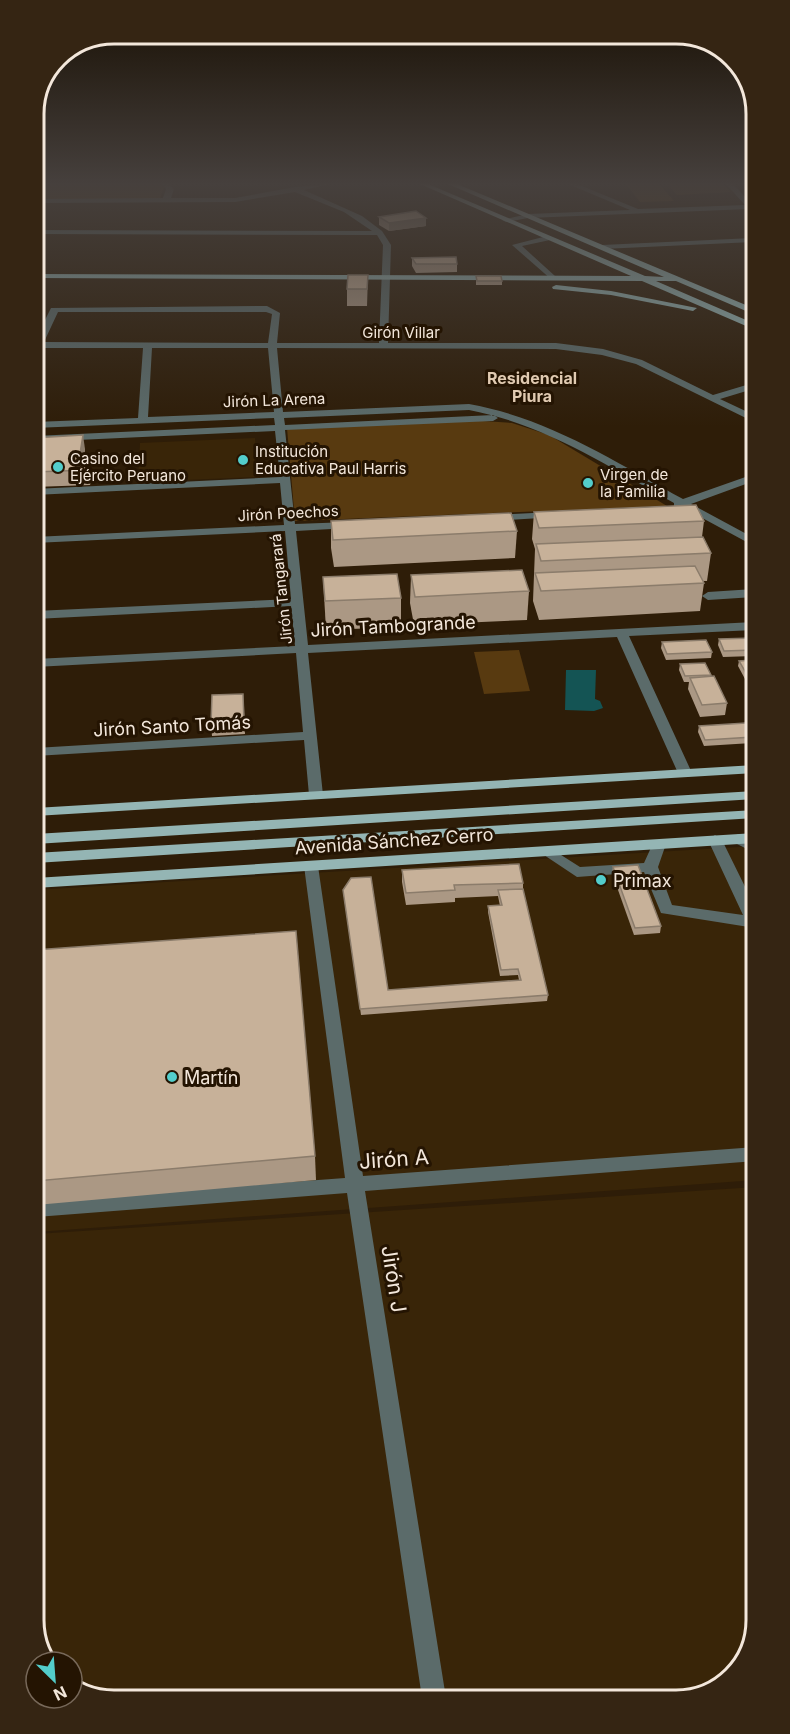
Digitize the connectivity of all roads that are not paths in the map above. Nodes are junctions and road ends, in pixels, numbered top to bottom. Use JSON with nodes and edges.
{"nodes":[{"id":1,"x":386,"y":265,"type":"edge"},
{"id":2,"x":540,"y":265,"type":"edge"},
{"id":3,"x":589,"y":265,"type":"edge"},
{"id":4,"x":609,"y":265,"type":"edge"},
{"id":5,"x":643,"y":265,"type":"edge"},
{"id":6,"x":44,"y":276,"type":"edge"},
{"id":7,"x":386,"y":276,"type":"junction"},
{"id":8,"x":555,"y":278,"type":"junction"},
{"id":9,"x":641,"y":279,"type":"junction"},
{"id":10,"x":676,"y":279,"type":"junction"},
{"id":11,"x":536,"y":286,"type":"dead end"},
{"id":12,"x":746,"y":308,"type":"edge"},
{"id":13,"x":746,"y":323,"type":"edge"},
{"id":14,"x":746,"y":323,"type":"edge"},
{"id":15,"x":44,"y":330,"type":"edge"},
{"id":16,"x":148,"y":345,"type":"junction"},
{"id":17,"x":383,"y":345,"type":"junction"},
{"id":18,"x":272,"y":346,"type":"junction"},
{"id":19,"x":44,"y":348,"type":"edge"},
{"id":20,"x":746,"y":388,"type":"edge"},
{"id":21,"x":712,"y":398,"type":"junction"},
{"id":22,"x":746,"y":415,"type":"edge"},
{"id":23,"x":143,"y":421,"type":"junction"},
{"id":24,"x":279,"y":421,"type":"junction"},
{"id":25,"x":44,"y":425,"type":"edge"},
{"id":26,"x":44,"y":438,"type":"edge"},
{"id":27,"x":285,"y":480,"type":"junction"},
{"id":28,"x":746,"y":480,"type":"edge"},
{"id":29,"x":44,"y":492,"type":"edge"},
{"id":30,"x":682,"y":504,"type":"junction"},
{"id":31,"x":664,"y":510,"type":"edge"},
{"id":32,"x":570,"y":514,"type":"edge"},
{"id":33,"x":477,"y":519,"type":"edge"},
{"id":34,"x":360,"y":524,"type":"edge"},
{"id":35,"x":290,"y":527,"type":"junction"},
{"id":36,"x":44,"y":539,"type":"edge"},
{"id":37,"x":746,"y":539,"type":"edge"},
{"id":38,"x":746,"y":594,"type":"edge"},
{"id":39,"x":708,"y":596,"type":"dead end"},
{"id":40,"x":297,"y":602,"type":"junction"},
{"id":41,"x":44,"y":615,"type":"edge"},
{"id":42,"x":746,"y":626,"type":"edge"},
{"id":43,"x":621,"y":632,"type":"junction"},
{"id":44,"x":302,"y":649,"type":"junction"},
{"id":45,"x":44,"y":663,"type":"edge"},
{"id":46,"x":310,"y":736,"type":"junction"},
{"id":47,"x":44,"y":751,"type":"edge"},
{"id":48,"x":746,"y":769,"type":"edge"},
{"id":49,"x":685,"y":773,"type":"junction"},
{"id":50,"x":316,"y":795,"type":"junction"},
{"id":51,"x":746,"y":796,"type":"edge"},
{"id":52,"x":44,"y":811,"type":"edge"},
{"id":53,"x":746,"y":815,"type":"edge"},
{"id":54,"x":44,"y":838,"type":"edge"},
{"id":55,"x":738,"y":839,"type":"junction"},
{"id":56,"x":746,"y":839,"type":"edge"},
{"id":57,"x":715,"y":840,"type":"junction"},
{"id":58,"x":746,"y":843,"type":"edge"},
{"id":59,"x":659,"y":844,"type":"junction"},
{"id":60,"x":545,"y":851,"type":"junction"},
{"id":61,"x":44,"y":857,"type":"edge"},
{"id":62,"x":311,"y":866,"type":"junction"},
{"id":63,"x":650,"y":867,"type":"junction"},
{"id":64,"x":44,"y":883,"type":"edge"},
{"id":65,"x":746,"y":904,"type":"edge"},
{"id":66,"x":746,"y":921,"type":"edge"},
{"id":67,"x":746,"y":1155,"type":"edge"},
{"id":68,"x":355,"y":1185,"type":"junction"},
{"id":69,"x":44,"y":1208,"type":"edge"},
{"id":70,"x":433,"y":1690,"type":"edge"}],
"edges":[{"from":1,"to":7,"type":"street"},
{"from":2,"to":8,"type":"street"},
{"from":3,"to":8,"type":"main road"},
{"from":4,"to":9,"type":"main road"},
{"from":5,"to":10,"type":"main road"},
{"from":6,"to":7,"type":"main road"},
{"from":7,"to":8,"type":"main road"},
{"from":7,"to":17,"type":"street"},
{"from":8,"to":9,"type":"main road"},
{"from":9,"to":10,"type":"main road"},
{"from":9,"to":13,"type":"main road"},
{"from":10,"to":12,"type":"main road"},
{"from":11,"to":14,"type":"main road"},
{"from":15,"to":18,"type":"street","name":"Jirón Tangarará"},
{"from":16,"to":18,"type":"street","name":"Girón Villar"},
{"from":16,"to":19,"type":"street","name":"Girón Villar"},
{"from":16,"to":23,"type":"street"},
{"from":17,"to":18,"type":"street","name":"Girón Villar"},
{"from":17,"to":21,"type":"street","name":"Girón Villar"},
{"from":18,"to":24,"type":"street","name":"Jirón Tangarará"},
{"from":20,"to":21,"type":"street"},
{"from":21,"to":22,"type":"street","name":"Girón Villar"},
{"from":23,"to":24,"type":"street","name":"Jirón La Arena"},
{"from":23,"to":25,"type":"street","name":"Jirón La Arena"},
{"from":24,"to":26,"type":"street","name":"Jirón La Arena"},
{"from":24,"to":27,"type":"street","name":"Jirón Tangarará"},
{"from":24,"to":30,"type":"street","name":"Jirón La Arena"},
{"from":27,"to":29,"type":"street"},
{"from":27,"to":35,"type":"street","name":"Jirón Tangarará"},
{"from":28,"to":30,"type":"street"},
{"from":30,"to":31,"type":"street"},
{"from":30,"to":37,"type":"street","name":"Jirón La Arena"},
{"from":32,"to":33,"type":"street"},
{"from":34,"to":35,"type":"street","name":"Jirón Poechos"},
{"from":35,"to":36,"type":"street","name":"Jirón Poechos"},
{"from":35,"to":40,"type":"street","name":"Jirón Tangarará"},
{"from":38,"to":39,"type":"street"},
{"from":40,"to":41,"type":"street"},
{"from":40,"to":44,"type":"street","name":"Jirón Tangarará"},
{"from":42,"to":43,"type":"street","name":"Jirón Tambogrande"},
{"from":43,"to":44,"type":"street","name":"Jirón Tambogrande"},
{"from":43,"to":49,"type":"street"},
{"from":44,"to":45,"type":"street","name":"Jirón Tambogrande"},
{"from":44,"to":46,"type":"street","name":"Jirón Tangarará"},
{"from":46,"to":47,"type":"street","name":"Jirón Santo Tomás"},
{"from":46,"to":50,"type":"street","name":"Jirón Tangarará"},
{"from":48,"to":49,"type":"main road"},
{"from":49,"to":50,"type":"main road"},
{"from":50,"to":52,"type":"main road"},
{"from":51,"to":54,"type":"main road","name":"Avenida Sánchez Cerro"},
{"from":53,"to":61,"type":"main road","name":"Avenida Sánchez Cerro"},
{"from":55,"to":56,"type":"main road","name":"Avenida Sánchez Cerro"},
{"from":55,"to":57,"type":"main road","name":"Avenida Sánchez Cerro"},
{"from":55,"to":58,"type":"street"},
{"from":57,"to":59,"type":"main road","name":"Avenida Sánchez Cerro"},
{"from":57,"to":65,"type":"street"},
{"from":59,"to":60,"type":"main road","name":"Avenida Sánchez Cerro"},
{"from":59,"to":63,"type":"street"},
{"from":60,"to":62,"type":"main road","name":"Avenida Sánchez Cerro"},
{"from":60,"to":63,"type":"street"},
{"from":62,"to":64,"type":"main road","name":"Avenida Sánchez Cerro"},
{"from":62,"to":68,"type":"street","name":"Jirón J"},
{"from":63,"to":66,"type":"street"},
{"from":67,"to":68,"type":"street","name":"Jirón A"},
{"from":68,"to":69,"type":"street","name":"Jirón A"},
{"from":68,"to":70,"type":"street","name":"Jirón J"}]}
